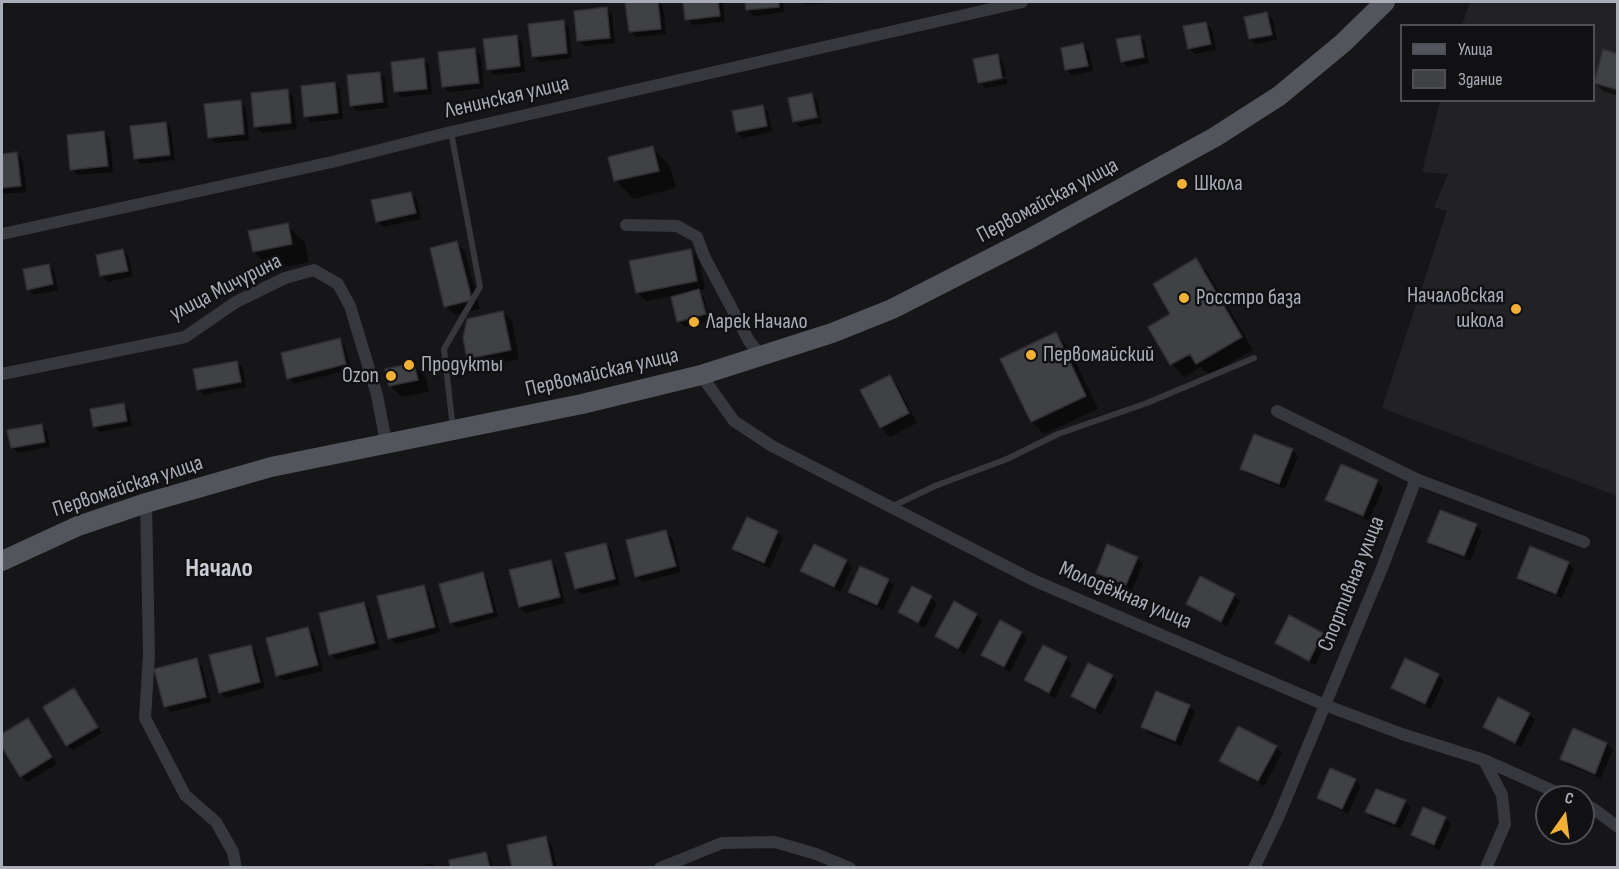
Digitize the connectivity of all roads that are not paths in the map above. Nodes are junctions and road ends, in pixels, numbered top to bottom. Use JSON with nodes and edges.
{"nodes":[{"id":1,"x":1022,"y":2,"type":"edge"},
{"id":2,"x":1382,"y":3,"type":"edge"},
{"id":3,"x":451,"y":132,"type":"junction"},
{"id":4,"x":626,"y":225,"type":"dead end"},
{"id":5,"x":2,"y":234,"type":"edge"},
{"id":6,"x":761,"y":356,"type":"junction"},
{"id":7,"x":1254,"y":357,"type":"dead end"},
{"id":8,"x":2,"y":374,"type":"edge"},
{"id":9,"x":701,"y":375,"type":"junction"},
{"id":10,"x":1277,"y":411,"type":"dead end"},
{"id":11,"x":454,"y":429,"type":"junction"},
{"id":12,"x":386,"y":442,"type":"junction"},
{"id":13,"x":1416,"y":479,"type":"junction"},
{"id":14,"x":146,"y":503,"type":"junction"},
{"id":15,"x":891,"y":507,"type":"junction"},
{"id":16,"x":1584,"y":542,"type":"dead end"},
{"id":17,"x":2,"y":561,"type":"edge"},
{"id":18,"x":1325,"y":705,"type":"junction"},
{"id":19,"x":1484,"y":760,"type":"junction"},
{"id":20,"x":1541,"y":785,"type":"edge"},
{"id":21,"x":1595,"y":810,"type":"edge"},
{"id":22,"x":1617,"y":827,"type":"edge"},
{"id":23,"x":236,"y":867,"type":"edge"},
{"id":24,"x":660,"y":867,"type":"edge"},
{"id":25,"x":850,"y":867,"type":"edge"},
{"id":26,"x":1254,"y":867,"type":"edge"},
{"id":27,"x":1486,"y":867,"type":"edge"}],
"edges":[{"from":1,"to":3,"type":"street","name":"Ленинская улица"},
{"from":2,"to":6,"type":"main road","name":"Первомайская улица"},
{"from":3,"to":5,"type":"street","name":"Ленинская улица"},
{"from":3,"to":11,"type":"lane"},
{"from":4,"to":6,"type":"street"},
{"from":6,"to":9,"type":"main road","name":"Первомайская улица"},
{"from":7,"to":15,"type":"lane"},
{"from":8,"to":12,"type":"street","name":"улица Мичурина"},
{"from":9,"to":11,"type":"main road","name":"Первомайская улица"},
{"from":9,"to":15,"type":"street","name":"Молодёжная улица"},
{"from":10,"to":13,"type":"street"},
{"from":11,"to":12,"type":"main road","name":"Первомайская улица"},
{"from":12,"to":14,"type":"main road","name":"Первомайская улица"},
{"from":13,"to":16,"type":"street"},
{"from":13,"to":18,"type":"street","name":"Спортивная улица"},
{"from":14,"to":17,"type":"main road","name":"Первомайская улица"},
{"from":14,"to":23,"type":"street"},
{"from":15,"to":18,"type":"street","name":"Молодёжная улица"},
{"from":18,"to":19,"type":"street","name":"Молодёжная улица"},
{"from":18,"to":26,"type":"street","name":"Спортивная улица"},
{"from":19,"to":20,"type":"street","name":"Молодёжная улица"},
{"from":19,"to":27,"type":"street"},
{"from":21,"to":22,"type":"street"},
{"from":24,"to":25,"type":"street"}]}
